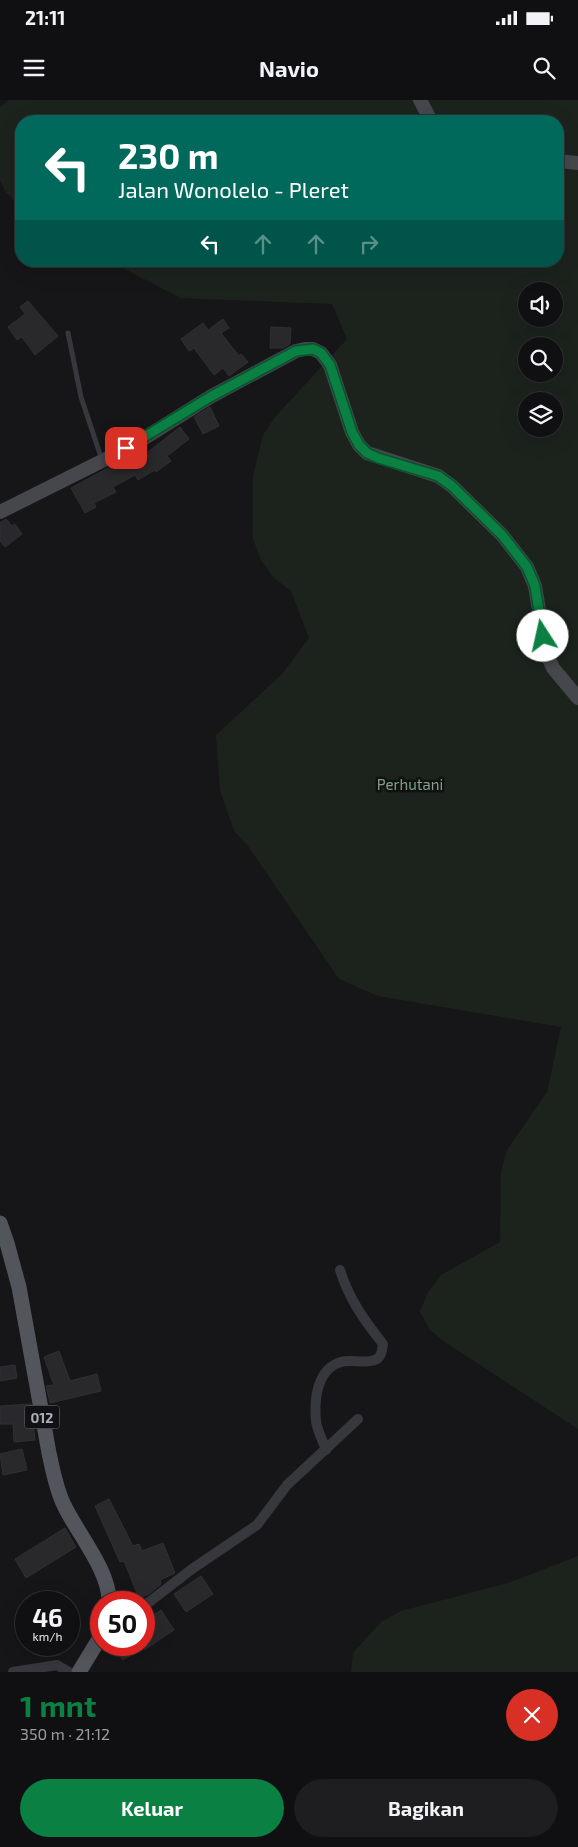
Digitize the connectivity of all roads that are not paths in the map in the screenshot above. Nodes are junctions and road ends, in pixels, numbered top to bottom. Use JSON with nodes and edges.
{"nodes":[{"id":1,"x":420,"y":100,"type":"edge"},
{"id":2,"x":428,"y":115,"type":"edge"},
{"id":3,"x":564,"y":162,"type":"edge"},
{"id":4,"x":578,"y":163,"type":"edge"},
{"id":5,"x":68,"y":333,"type":"dead end"},
{"id":6,"x":102,"y":462,"type":"junction"},
{"id":7,"x":0,"y":512,"type":"edge"},
{"id":8,"x":578,"y":698,"type":"edge"},
{"id":9,"x":0,"y":1223,"type":"edge"},
{"id":10,"x":340,"y":1270,"type":"dead end"},
{"id":11,"x":358,"y":1419,"type":"dead end"},
{"id":12,"x":326,"y":1450,"type":"junction"},
{"id":13,"x":107,"y":1591,"type":"edge"},
{"id":14,"x":155,"y":1598,"type":"edge"},
{"id":15,"x":90,"y":1654,"type":"edge"},
{"id":16,"x":13,"y":1672,"type":"edge"},
{"id":17,"x":69,"y":1672,"type":"edge"},
{"id":18,"x":79,"y":1672,"type":"edge"}],
"edges":[{"from":1,"to":2,"type":"main road"},
{"from":3,"to":4,"type":"main road"},
{"from":5,"to":6,"type":"lane"},
{"from":6,"to":7,"type":"main road"},
{"from":6,"to":8,"type":"main road"},
{"from":9,"to":13,"type":"main road","number":"012"},
{"from":10,"to":12,"type":"street"},
{"from":11,"to":12,"type":"street"},
{"from":12,"to":14,"type":"street"},
{"from":15,"to":18,"type":"main road"},
{"from":16,"to":17,"type":"street"}]}
